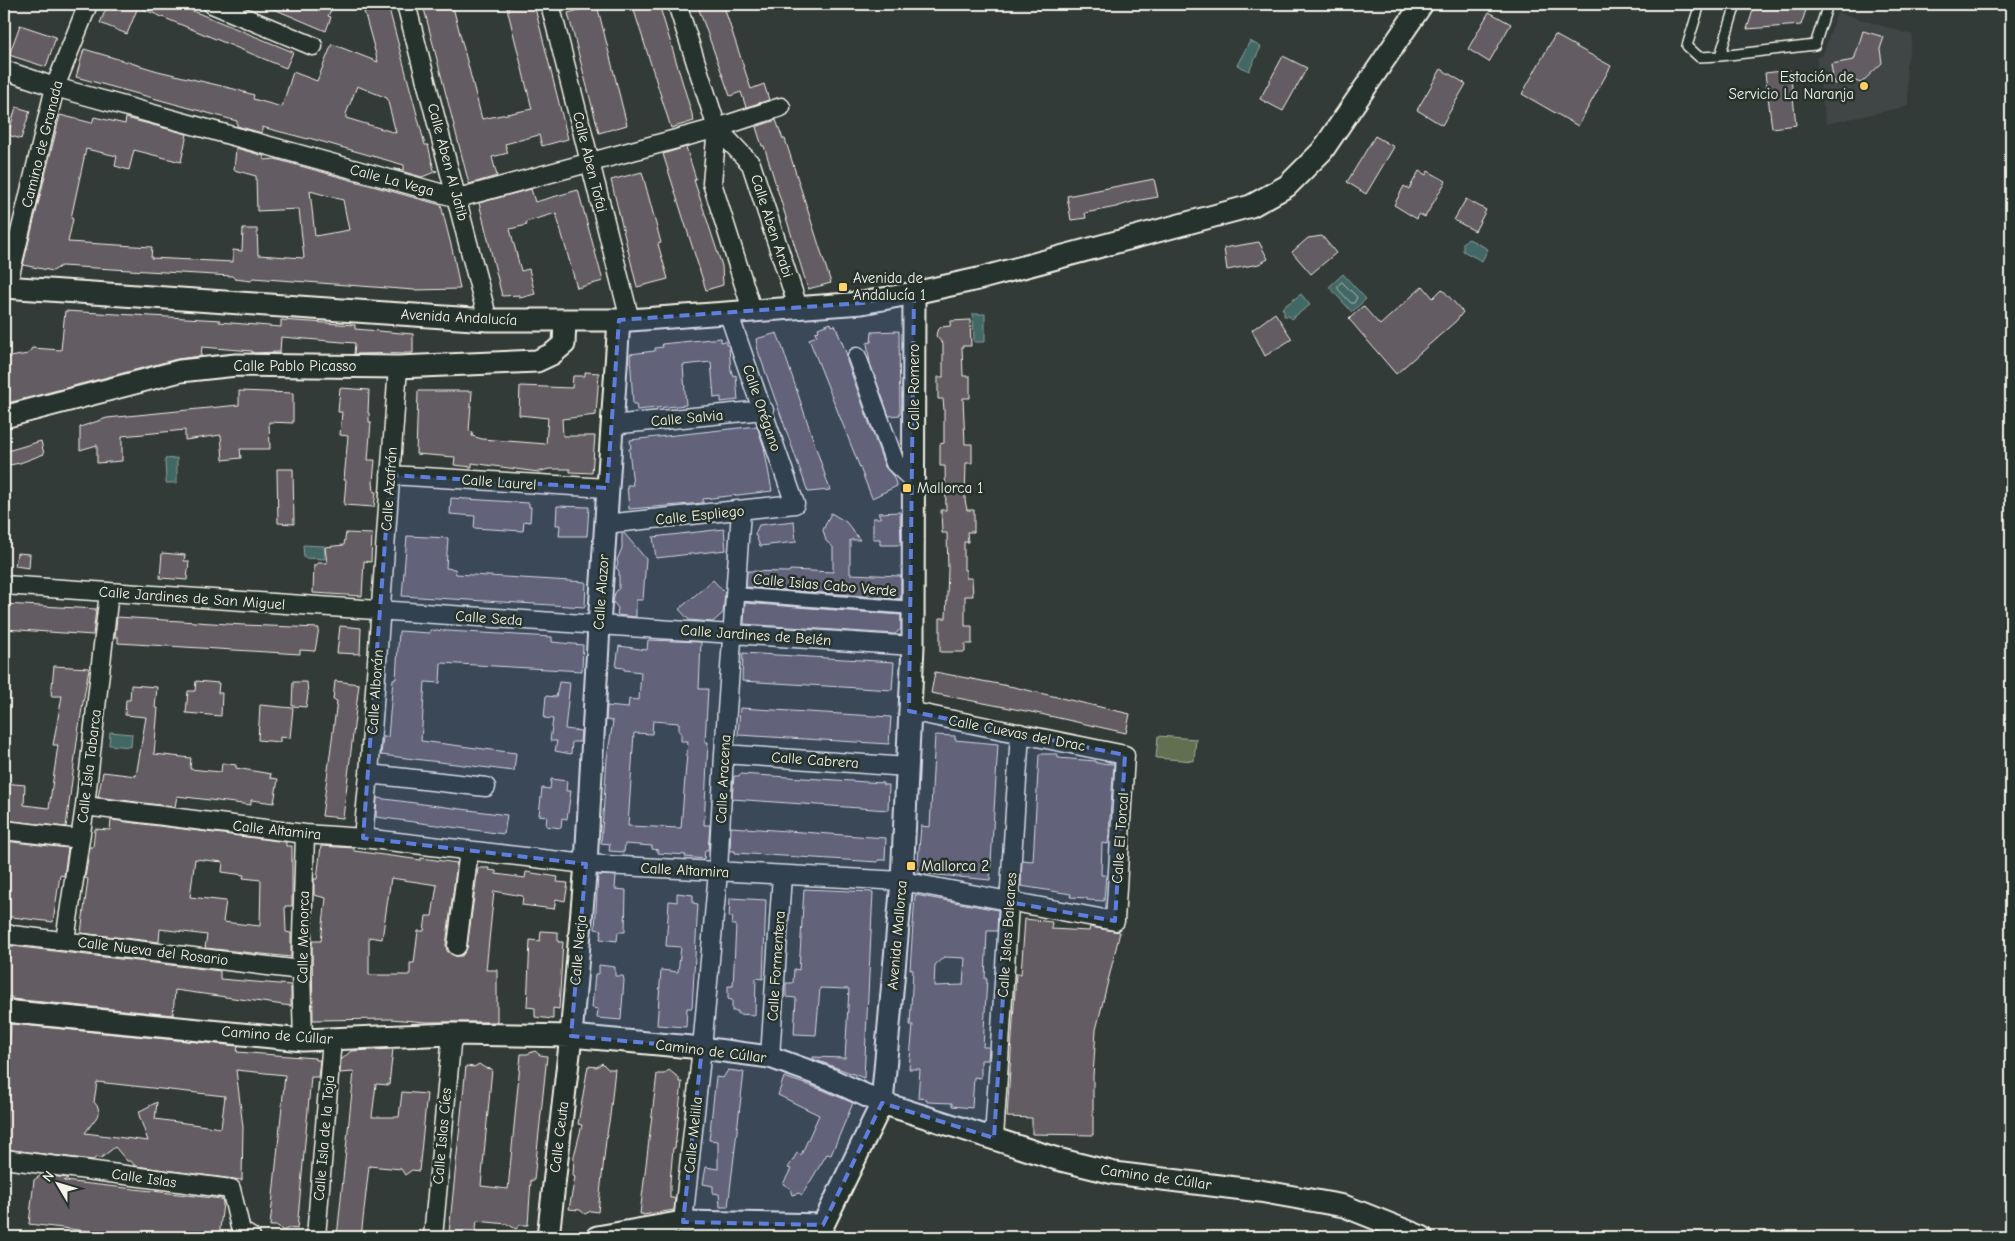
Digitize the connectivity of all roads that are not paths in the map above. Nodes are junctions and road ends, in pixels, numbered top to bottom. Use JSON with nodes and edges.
{"nodes":[{"id":1,"x":88,"y":4,"type":"edge"},
{"id":2,"x":212,"y":4,"type":"edge"},
{"id":3,"x":406,"y":4,"type":"edge"},
{"id":4,"x":550,"y":4,"type":"edge"},
{"id":5,"x":677,"y":4,"type":"edge"},
{"id":6,"x":1422,"y":4,"type":"edge"},
{"id":7,"x":1700,"y":4,"type":"edge"},
{"id":8,"x":1736,"y":4,"type":"edge"},
{"id":9,"x":1828,"y":4,"type":"edge"},
{"id":10,"x":313,"y":46,"type":"dead end"},
{"id":11,"x":1720,"y":56,"type":"junction"},
{"id":12,"x":4,"y":70,"type":"edge"},
{"id":13,"x":55,"y":87,"type":"junction"},
{"id":14,"x":781,"y":107,"type":"dead end"},
{"id":15,"x":717,"y":128,"type":"junction"},
{"id":16,"x":590,"y":161,"type":"junction"},
{"id":17,"x":458,"y":198,"type":"junction"},
{"id":18,"x":5,"y":287,"type":"edge"},
{"id":19,"x":914,"y":293,"type":"junction"},
{"id":20,"x":798,"y":307,"type":"junction"},
{"id":21,"x":752,"y":310,"type":"junction"},
{"id":22,"x":728,"y":312,"type":"junction"},
{"id":23,"x":488,"y":320,"type":"junction"},
{"id":24,"x":565,"y":320,"type":"junction"},
{"id":25,"x":624,"y":320,"type":"junction"},
{"id":26,"x":857,"y":357,"type":"dead end"},
{"id":27,"x":398,"y":367,"type":"junction"},
{"id":28,"x":764,"y":410,"type":"junction"},
{"id":29,"x":4,"y":417,"type":"edge"},
{"id":30,"x":611,"y":425,"type":"junction"},
{"id":31,"x":390,"y":475,"type":"junction"},
{"id":32,"x":914,"y":481,"type":"junction"},
{"id":33,"x":607,"y":488,"type":"junction"},
{"id":34,"x":796,"y":504,"type":"joint"},
{"id":35,"x":741,"y":511,"type":"junction"},
{"id":36,"x":605,"y":524,"type":"junction"},
{"id":37,"x":4,"y":586,"type":"edge"},
{"id":38,"x":109,"y":592,"type":"junction"},
{"id":39,"x":735,"y":594,"type":"junction"},
{"id":40,"x":913,"y":608,"type":"junction"},
{"id":41,"x":380,"y":611,"type":"junction"},
{"id":42,"x":599,"y":626,"type":"junction"},
{"id":43,"x":732,"y":633,"type":"junction"},
{"id":44,"x":913,"y":646,"type":"junction"},
{"id":45,"x":909,"y":711,"type":"junction"},
{"id":46,"x":1020,"y":733,"type":"junction"},
{"id":47,"x":724,"y":754,"type":"junction"},
{"id":48,"x":1125,"y":755,"type":"joint"},
{"id":49,"x":907,"y":766,"type":"junction"},
{"id":50,"x":369,"y":774,"type":"junction"},
{"id":51,"x":486,"y":787,"type":"dead end"},
{"id":52,"x":85,"y":806,"type":"junction"},
{"id":53,"x":4,"y":830,"type":"edge"},
{"id":54,"x":305,"y":834,"type":"junction"},
{"id":55,"x":362,"y":838,"type":"junction"},
{"id":56,"x":80,"y":839,"type":"junction"},
{"id":57,"x":469,"y":850,"type":"junction"},
{"id":58,"x":586,"y":864,"type":"junction"},
{"id":59,"x":718,"y":872,"type":"junction"},
{"id":60,"x":782,"y":875,"type":"junction"},
{"id":61,"x":902,"y":881,"type":"junction"},
{"id":62,"x":1009,"y":902,"type":"junction"},
{"id":63,"x":1115,"y":922,"type":"joint"},
{"id":64,"x":4,"y":934,"type":"edge"},
{"id":65,"x":66,"y":940,"type":"junction"},
{"id":66,"x":457,"y":946,"type":"dead end"},
{"id":67,"x":301,"y":970,"type":"junction"},
{"id":68,"x":4,"y":1011,"type":"edge"},
{"id":69,"x":452,"y":1034,"type":"junction"},
{"id":70,"x":571,"y":1036,"type":"junction"},
{"id":71,"x":332,"y":1039,"type":"junction"},
{"id":72,"x":303,"y":1040,"type":"junction"},
{"id":73,"x":702,"y":1048,"type":"junction"},
{"id":74,"x":770,"y":1057,"type":"junction"},
{"id":75,"x":882,"y":1103,"type":"junction"},
{"id":76,"x":994,"y":1138,"type":"junction"},
{"id":77,"x":4,"y":1159,"type":"edge"},
{"id":78,"x":683,"y":1222,"type":"junction"},
{"id":79,"x":250,"y":1237,"type":"edge"},
{"id":80,"x":316,"y":1237,"type":"edge"},
{"id":81,"x":433,"y":1237,"type":"edge"},
{"id":82,"x":548,"y":1237,"type":"edge"},
{"id":83,"x":597,"y":1237,"type":"edge"},
{"id":84,"x":1422,"y":1237,"type":"edge"}],
"edges":[{"from":1,"to":13,"type":"street","name":"Camino de Granada"},
{"from":2,"to":10,"type":"street"},
{"from":3,"to":17,"type":"street","name":"Calle Aben Al Jatib"},
{"from":4,"to":16,"type":"street","name":"Calle Aben Tofai"},
{"from":5,"to":15,"type":"street","name":"Calle Aben Arabi"},
{"from":6,"to":19,"type":"street","name":"Avenida Andalucía"},
{"from":7,"to":11,"type":"lane"},
{"from":8,"to":11,"type":"lane"},
{"from":9,"to":11,"type":"lane"},
{"from":12,"to":13,"type":"street","name":"Calle La Vega"},
{"from":13,"to":17,"type":"street","name":"Calle La Vega"},
{"from":13,"to":18,"type":"street","name":"Camino de Granada"},
{"from":14,"to":15,"type":"street"},
{"from":15,"to":16,"type":"street"},
{"from":15,"to":20,"type":"street","name":"Calle Aben Arabi"},
{"from":15,"to":21,"type":"street","name":"Calle Aben Arabi"},
{"from":16,"to":17,"type":"street"},
{"from":16,"to":25,"type":"street","name":"Calle Aben Tofai"},
{"from":17,"to":23,"type":"street","name":"Calle Aben Al Jatib"},
{"from":18,"to":23,"type":"street","name":"Avenida Andalucía"},
{"from":19,"to":20,"type":"street","name":"Avenida Andalucía"},
{"from":19,"to":32,"type":"street","name":"Calle Romero"},
{"from":20,"to":21,"type":"street","name":"Avenida Andalucía"},
{"from":21,"to":22,"type":"street","name":"Avenida Andalucía"},
{"from":22,"to":25,"type":"street","name":"Avenida Andalucía"},
{"from":22,"to":28,"type":"street","name":"Calle Orégano"},
{"from":23,"to":24,"type":"street","name":"Avenida Andalucía"},
{"from":24,"to":25,"type":"street","name":"Avenida Andalucía"},
{"from":24,"to":27,"type":"street","name":"Calle Pablo Picasso"},
{"from":25,"to":30,"type":"street","name":"Calle Alazor"},
{"from":26,"to":32,"type":"street","name":"Calle Romero"},
{"from":27,"to":29,"type":"street","name":"Calle Pablo Picasso"},
{"from":27,"to":31,"type":"street","name":"Calle Azafrán"},
{"from":28,"to":30,"type":"street","name":"Calle Salvia"},
{"from":28,"to":34,"type":"street","name":"Calle Orégano"},
{"from":30,"to":33,"type":"street","name":"Calle Alazor"},
{"from":31,"to":33,"type":"street","name":"Calle Laurel"},
{"from":31,"to":41,"type":"street","name":"Calle Azafrán"},
{"from":32,"to":40,"type":"street","name":"Calle Romero"},
{"from":33,"to":36,"type":"street","name":"Calle Alazor"},
{"from":34,"to":35,"type":"street","name":"Calle Espliego"},
{"from":35,"to":36,"type":"street","name":"Calle Espliego"},
{"from":35,"to":39,"type":"street","name":"Calle Aracena"},
{"from":36,"to":42,"type":"street","name":"Calle Alazor"},
{"from":37,"to":38,"type":"street","name":"Calle Jardines de San Miguel"},
{"from":38,"to":41,"type":"street","name":"Calle Jardines de San Miguel"},
{"from":38,"to":52,"type":"street","name":"Calle Isla Tabarca"},
{"from":39,"to":40,"type":"street","name":"Calle Islas Cabo Verde"},
{"from":39,"to":43,"type":"street","name":"Calle Aracena"},
{"from":40,"to":44,"type":"street","name":"Calle Romero"},
{"from":41,"to":42,"type":"street","name":"Calle Seda"},
{"from":41,"to":50,"type":"street","name":"Calle Alborán"},
{"from":42,"to":43,"type":"street","name":"Calle Jardines de Belén"},
{"from":42,"to":58,"type":"street","name":"Calle Alazor"},
{"from":43,"to":44,"type":"street","name":"Calle Jardines de Belén"},
{"from":43,"to":47,"type":"street","name":"Calle Aracena"},
{"from":44,"to":45,"type":"street","name":"Avenida Mallorca"},
{"from":45,"to":46,"type":"street","name":"Calle Cuevas del Drac"},
{"from":45,"to":49,"type":"street","name":"Avenida Mallorca"},
{"from":46,"to":48,"type":"street","name":"Calle Cuevas del Drac"},
{"from":46,"to":62,"type":"street","name":"Calle Islas Baleares"},
{"from":47,"to":49,"type":"street","name":"Calle Cabrera"},
{"from":47,"to":59,"type":"street","name":"Calle Aracena"},
{"from":48,"to":63,"type":"street","name":"Calle El Torcal"},
{"from":49,"to":61,"type":"street","name":"Avenida Mallorca"},
{"from":50,"to":51,"type":"street"},
{"from":50,"to":55,"type":"street","name":"Calle Alborán"},
{"from":52,"to":54,"type":"street","name":"Calle Altamira"},
{"from":52,"to":56,"type":"street","name":"Calle Isla Tabarca"},
{"from":53,"to":56,"type":"street"},
{"from":54,"to":55,"type":"street","name":"Calle Altamira"},
{"from":54,"to":67,"type":"street","name":"Calle Menorca"},
{"from":55,"to":57,"type":"street","name":"Calle Altamira"},
{"from":56,"to":65,"type":"street","name":"Calle Isla Tabarca"},
{"from":57,"to":58,"type":"street","name":"Calle Altamira"},
{"from":57,"to":66,"type":"street"},
{"from":58,"to":59,"type":"street","name":"Calle Altamira"},
{"from":58,"to":70,"type":"street","name":"Calle Nerja"},
{"from":59,"to":60,"type":"street","name":"Calle Altamira"},
{"from":59,"to":73,"type":"street","name":"Calle Aracena"},
{"from":60,"to":61,"type":"street","name":"Calle Altamira"},
{"from":60,"to":74,"type":"street","name":"Calle Formentera"},
{"from":61,"to":62,"type":"street","name":"Calle Altamira"},
{"from":61,"to":75,"type":"street","name":"Avenida Mallorca"},
{"from":62,"to":63,"type":"street","name":"Calle Altamira"},
{"from":62,"to":76,"type":"street","name":"Calle Islas Baleares"},
{"from":64,"to":65,"type":"street","name":"Calle Nueva del Rosario"},
{"from":65,"to":67,"type":"street","name":"Calle Nueva del Rosario"},
{"from":67,"to":72,"type":"street","name":"Calle Menorca"},
{"from":68,"to":72,"type":"street","name":"Camino de Cúllar"},
{"from":69,"to":70,"type":"street","name":"Camino de Cúllar"},
{"from":69,"to":71,"type":"street","name":"Camino de Cúllar"},
{"from":69,"to":81,"type":"street","name":"Calle Islas Cíes"},
{"from":70,"to":73,"type":"street","name":"Camino de Cúllar"},
{"from":70,"to":82,"type":"street","name":"Calle Ceuta"},
{"from":71,"to":72,"type":"street","name":"Camino de Cúllar"},
{"from":71,"to":80,"type":"street","name":"Calle Isla de la Toja"},
{"from":73,"to":74,"type":"street","name":"Camino de Cúllar"},
{"from":73,"to":78,"type":"street","name":"Calle Melilla"},
{"from":74,"to":75,"type":"street","name":"Camino de Cúllar"},
{"from":75,"to":76,"type":"street","name":"Camino de Cúllar"},
{"from":75,"to":78,"type":"street"},
{"from":76,"to":84,"type":"street","name":"Camino de Cúllar"},
{"from":77,"to":79,"type":"street","name":"Calle Islas"},
{"from":78,"to":83,"type":"street"}]}
